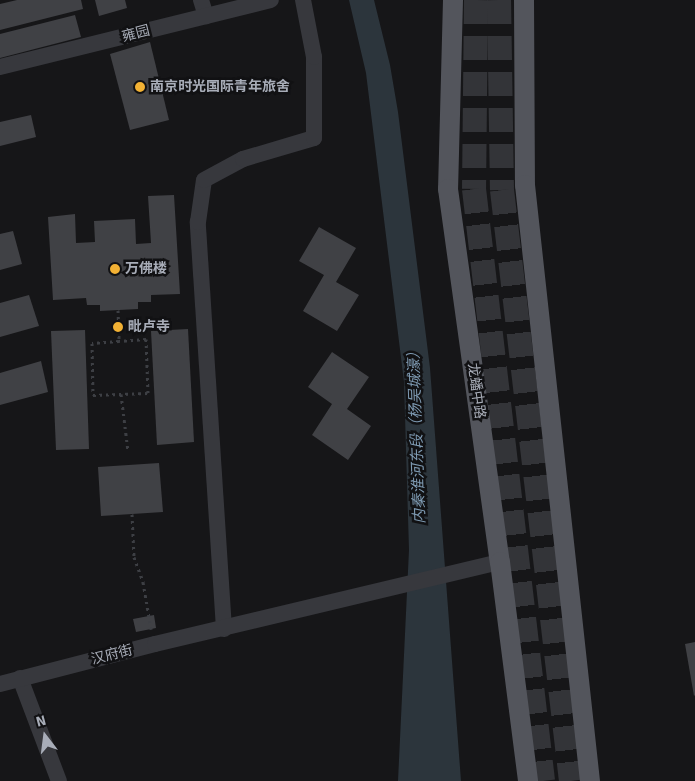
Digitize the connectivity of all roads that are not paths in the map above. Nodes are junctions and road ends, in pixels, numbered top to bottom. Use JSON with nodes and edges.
{"nodes":[{"id":1,"x":201,"y":0,"type":"edge"},
{"id":2,"x":271,"y":0,"type":"edge"},
{"id":3,"x":303,"y":0,"type":"edge"},
{"id":4,"x":453,"y":0,"type":"edge"},
{"id":5,"x":524,"y":0,"type":"edge"},
{"id":6,"x":206,"y":16,"type":"junction"},
{"id":7,"x":0,"y":67,"type":"edge"},
{"id":8,"x":500,"y":562,"type":"junction"},
{"id":9,"x":224,"y":628,"type":"junction"},
{"id":10,"x":20,"y":678,"type":"junction"},
{"id":11,"x":0,"y":684,"type":"edge"},
{"id":12,"x":587,"y":757,"type":"junction"},
{"id":13,"x":528,"y":777,"type":"edge"},
{"id":14,"x":59,"y":781,"type":"edge"},
{"id":15,"x":584,"y":781,"type":"edge"},
{"id":16,"x":590,"y":781,"type":"edge"}],
"edges":[{"from":1,"to":6,"type":"street"},
{"from":2,"to":6,"type":"street","name":"雍园"},
{"from":3,"to":9,"type":"street"},
{"from":4,"to":8,"type":"main road","name":"龙蟠中路"},
{"from":5,"to":12,"type":"main road"},
{"from":6,"to":7,"type":"street","name":"雍园"},
{"from":8,"to":9,"type":"street","name":"汉府街"},
{"from":8,"to":13,"type":"main road","name":"龙蟠中路"},
{"from":9,"to":10,"type":"street","name":"汉府街"},
{"from":10,"to":11,"type":"street","name":"汉府街"},
{"from":10,"to":14,"type":"street"},
{"from":12,"to":15,"type":"main road"},
{"from":12,"to":16,"type":"main road"}]}
